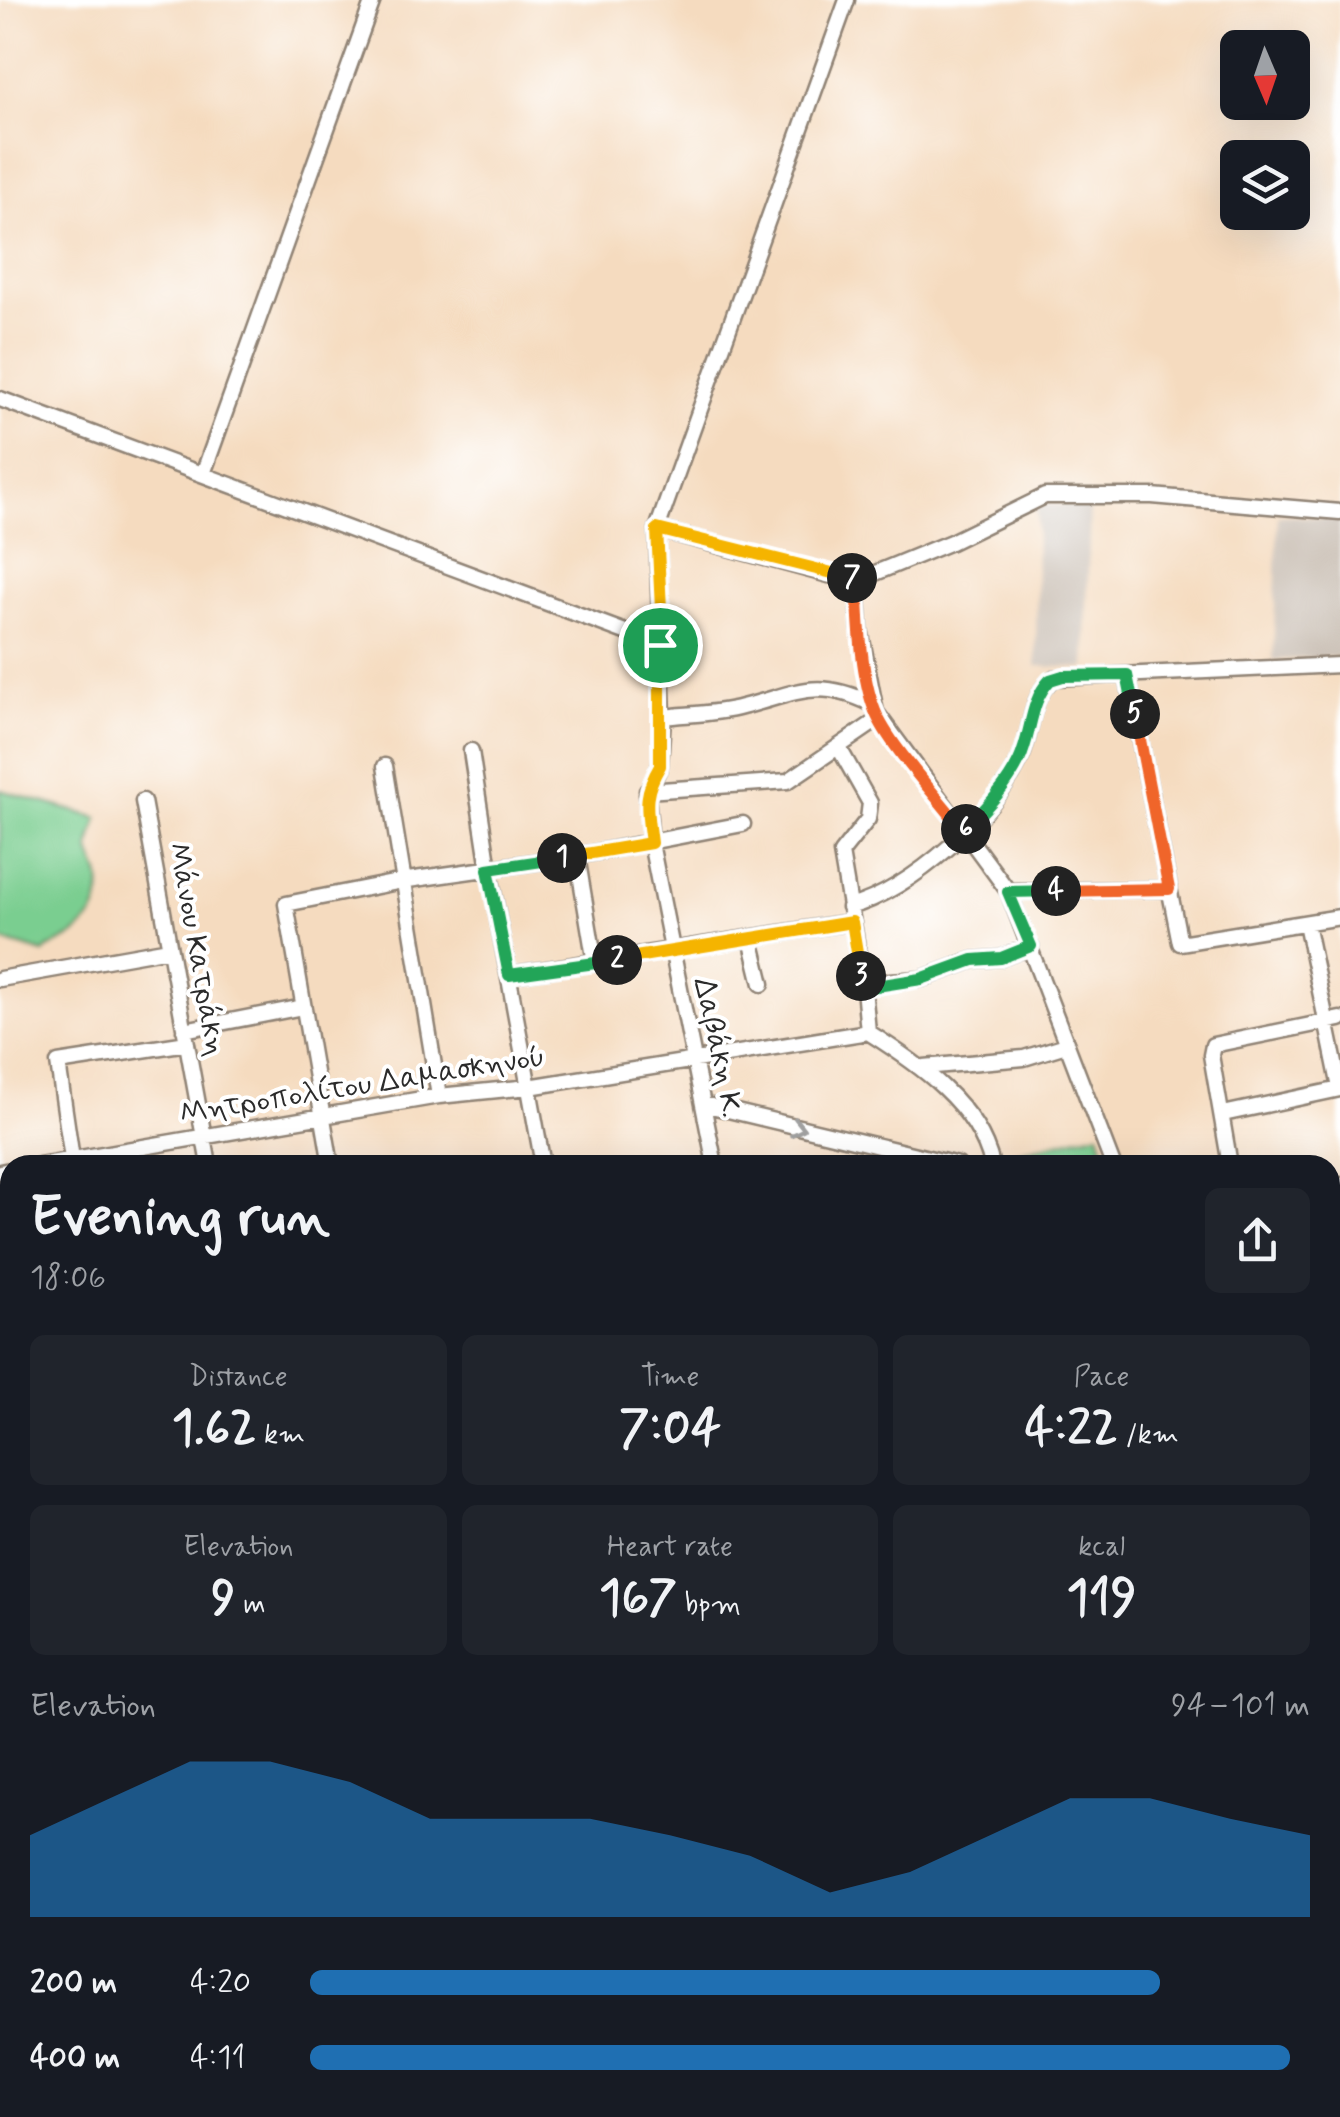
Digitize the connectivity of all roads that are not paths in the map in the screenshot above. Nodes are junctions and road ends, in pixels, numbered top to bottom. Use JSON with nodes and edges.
{"nodes":[{"id":1,"x":373,"y":0,"type":"edge"},
{"id":2,"x":847,"y":0,"type":"edge"},
{"id":3,"x":0,"y":399,"type":"edge"},
{"id":4,"x":204,"y":474,"type":"junction"},
{"id":5,"x":1340,"y":512,"type":"edge"},
{"id":6,"x":657,"y":529,"type":"junction"},
{"id":7,"x":857,"y":579,"type":"junction"},
{"id":8,"x":660,"y":645,"type":"junction"},
{"id":9,"x":1340,"y":665,"type":"edge"},
{"id":10,"x":1127,"y":675,"type":"junction"},
{"id":11,"x":872,"y":704,"type":"junction"},
{"id":12,"x":663,"y":716,"type":"junction"},
{"id":13,"x":879,"y":720,"type":"junction"},
{"id":14,"x":839,"y":748,"type":"junction"},
{"id":15,"x":471,"y":751,"type":"dead end"},
{"id":16,"x":385,"y":766,"type":"dead end"},
{"id":17,"x":647,"y":790,"type":"junction"},
{"id":18,"x":143,"y":801,"type":"dead end"},
{"id":19,"x":744,"y":824,"type":"dead end"},
{"id":20,"x":964,"y":832,"type":"junction"},
{"id":21,"x":651,"y":843,"type":"junction"},
{"id":22,"x":576,"y":856,"type":"junction"},
{"id":23,"x":488,"y":869,"type":"junction"},
{"id":24,"x":402,"y":881,"type":"junction"},
{"id":25,"x":1169,"y":889,"type":"junction"},
{"id":26,"x":1008,"y":892,"type":"junction"},
{"id":27,"x":850,"y":914,"type":"junction"},
{"id":28,"x":1340,"y":917,"type":"edge"},
{"id":29,"x":1306,"y":924,"type":"junction"},
{"id":30,"x":751,"y":939,"type":"junction"},
{"id":31,"x":1031,"y":946,"type":"junction"},
{"id":32,"x":170,"y":949,"type":"junction"},
{"id":33,"x":672,"y":952,"type":"junction"},
{"id":34,"x":596,"y":963,"type":"junction"},
{"id":35,"x":509,"y":975,"type":"junction"},
{"id":36,"x":0,"y":979,"type":"edge"},
{"id":37,"x":762,"y":984,"type":"dead end"},
{"id":38,"x":864,"y":988,"type":"junction"},
{"id":39,"x":302,"y":1007,"type":"junction"},
{"id":40,"x":1333,"y":1020,"type":"edge"},
{"id":41,"x":868,"y":1032,"type":"junction"},
{"id":42,"x":185,"y":1036,"type":"junction"},
{"id":43,"x":1066,"y":1045,"type":"junction"},
{"id":44,"x":694,"y":1062,"type":"junction"},
{"id":45,"x":924,"y":1068,"type":"junction"},
{"id":46,"x":528,"y":1088,"type":"junction"},
{"id":47,"x":1340,"y":1088,"type":"edge"},
{"id":48,"x":438,"y":1096,"type":"junction"},
{"id":49,"x":703,"y":1104,"type":"junction"},
{"id":50,"x":1223,"y":1114,"type":"junction"},
{"id":51,"x":321,"y":1115,"type":"junction"},
{"id":52,"x":203,"y":1135,"type":"junction"},
{"id":53,"x":71,"y":1155,"type":"edge"},
{"id":54,"x":94,"y":1155,"type":"edge"},
{"id":55,"x":207,"y":1155,"type":"edge"},
{"id":56,"x":329,"y":1155,"type":"edge"},
{"id":57,"x":540,"y":1155,"type":"edge"},
{"id":58,"x":713,"y":1155,"type":"edge"},
{"id":59,"x":899,"y":1155,"type":"edge"},
{"id":60,"x":989,"y":1155,"type":"edge"},
{"id":61,"x":1109,"y":1155,"type":"edge"},
{"id":62,"x":1229,"y":1155,"type":"edge"}],
"edges":[{"from":1,"to":4,"type":"street"},
{"from":2,"to":6,"type":"street"},
{"from":3,"to":4,"type":"street"},
{"from":4,"to":8,"type":"street"},
{"from":5,"to":7,"type":"street"},
{"from":6,"to":7,"type":"street"},
{"from":6,"to":8,"type":"street","name":"Δαβάκη Κ."},
{"from":7,"to":11,"type":"street"},
{"from":8,"to":12,"type":"street","name":"Δαβάκη Κ."},
{"from":9,"to":10,"type":"street"},
{"from":10,"to":20,"type":"street"},
{"from":10,"to":25,"type":"street"},
{"from":11,"to":12,"type":"street"},
{"from":11,"to":13,"type":"street"},
{"from":12,"to":17,"type":"street","name":"Δαβάκη Κ."},
{"from":13,"to":14,"type":"street"},
{"from":13,"to":20,"type":"street"},
{"from":14,"to":17,"type":"street"},
{"from":14,"to":27,"type":"street"},
{"from":15,"to":23,"type":"street"},
{"from":16,"to":24,"type":"street"},
{"from":17,"to":21,"type":"street","name":"Δαβάκη Κ."},
{"from":18,"to":32,"type":"street","name":"Μάνου Κατράκη"},
{"from":19,"to":21,"type":"street"},
{"from":20,"to":26,"type":"street"},
{"from":20,"to":27,"type":"street"},
{"from":21,"to":22,"type":"street"},
{"from":21,"to":33,"type":"street","name":"Δαβάκη Κ."},
{"from":22,"to":23,"type":"street"},
{"from":22,"to":34,"type":"street"},
{"from":23,"to":24,"type":"street"},
{"from":23,"to":35,"type":"street"},
{"from":24,"to":39,"type":"street"},
{"from":24,"to":48,"type":"street"},
{"from":25,"to":26,"type":"street"},
{"from":25,"to":29,"type":"street"},
{"from":26,"to":31,"type":"street"},
{"from":27,"to":30,"type":"street"},
{"from":27,"to":38,"type":"street"},
{"from":28,"to":29,"type":"street"},
{"from":29,"to":40,"type":"street"},
{"from":30,"to":33,"type":"street"},
{"from":30,"to":37,"type":"street"},
{"from":31,"to":38,"type":"street"},
{"from":31,"to":43,"type":"street"},
{"from":32,"to":36,"type":"street"},
{"from":32,"to":42,"type":"street","name":"Μάνου Κατράκη"},
{"from":33,"to":34,"type":"street"},
{"from":33,"to":44,"type":"street","name":"Δαβάκη Κ."},
{"from":34,"to":35,"type":"street"},
{"from":35,"to":46,"type":"street"},
{"from":38,"to":41,"type":"street"},
{"from":39,"to":42,"type":"street"},
{"from":39,"to":51,"type":"street"},
{"from":40,"to":47,"type":"street"},
{"from":40,"to":50,"type":"street"},
{"from":41,"to":44,"type":"street","name":"Μητροπολίτου Δαμασκηνού"},
{"from":41,"to":45,"type":"street"},
{"from":42,"to":52,"type":"street","name":"Μάνου Κατράκη"},
{"from":42,"to":53,"type":"street"},
{"from":43,"to":45,"type":"street"},
{"from":43,"to":61,"type":"street"},
{"from":44,"to":46,"type":"street","name":"Μητροπολίτου Δαμασκηνού"},
{"from":44,"to":49,"type":"street","name":"Δαβάκη Κ."},
{"from":45,"to":60,"type":"street"},
{"from":46,"to":48,"type":"street","name":"Μητροπολίτου Δαμασκηνού"},
{"from":46,"to":57,"type":"street"},
{"from":47,"to":50,"type":"street"},
{"from":48,"to":51,"type":"street","name":"Μητροπολίτου Δαμασκηνού"},
{"from":49,"to":58,"type":"street","name":"Δαβάκη Κ."},
{"from":49,"to":59,"type":"street","one_way":true},
{"from":50,"to":62,"type":"street"},
{"from":51,"to":52,"type":"street","name":"Μητροπολίτου Δαμασκηνού"},
{"from":51,"to":56,"type":"street"},
{"from":52,"to":54,"type":"street","name":"Μητροπολίτου Δαμασκηνού"},
{"from":52,"to":55,"type":"street","name":"Μάνου Κατράκη"}]}
